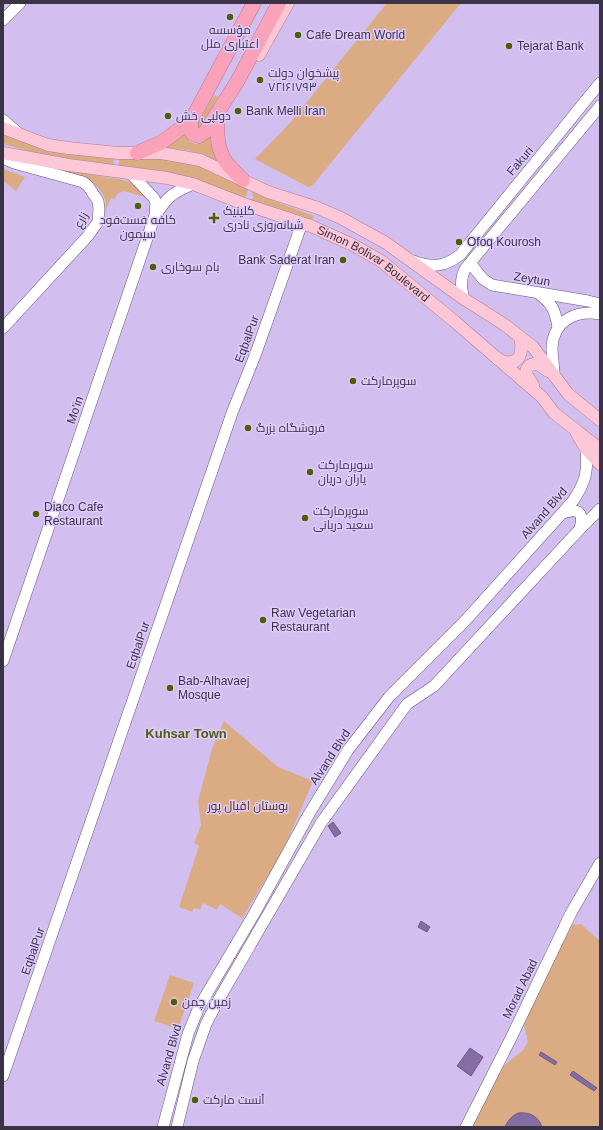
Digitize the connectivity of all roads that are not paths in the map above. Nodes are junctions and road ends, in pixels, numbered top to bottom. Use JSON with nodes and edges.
{"nodes":[{"id":1,"x":20,"y":3,"type":"edge"},
{"id":2,"x":254,"y":3,"type":"edge"},
{"id":3,"x":279,"y":3,"type":"edge"},
{"id":4,"x":288,"y":3,"type":"edge"},
{"id":5,"x":3,"y":20,"type":"edge"},
{"id":6,"x":236,"y":82,"type":"junction"},
{"id":7,"x":600,"y":83,"type":"edge"},
{"id":8,"x":600,"y":106,"type":"edge"},
{"id":9,"x":218,"y":112,"type":"junction"},
{"id":10,"x":3,"y":120,"type":"edge"},
{"id":11,"x":191,"y":121,"type":"junction"},
{"id":12,"x":3,"y":128,"type":"edge"},
{"id":13,"x":20,"y":135,"type":"junction"},
{"id":14,"x":3,"y":153,"type":"edge"},
{"id":15,"x":136,"y":153,"type":"junction"},
{"id":16,"x":3,"y":158,"type":"edge"},
{"id":17,"x":130,"y":173,"type":"junction"},
{"id":18,"x":244,"y":180,"type":"junction"},
{"id":19,"x":193,"y":184,"type":"junction"},
{"id":20,"x":154,"y":218,"type":"junction"},
{"id":21,"x":302,"y":223,"type":"junction"},
{"id":22,"x":411,"y":260,"type":"junction"},
{"id":23,"x":470,"y":263,"type":"junction"},
{"id":24,"x":538,"y":293,"type":"junction"},
{"id":25,"x":464,"y":299,"type":"junction"},
{"id":26,"x":600,"y":304,"type":"edge"},
{"id":27,"x":600,"y":314,"type":"edge"},
{"id":28,"x":558,"y":327,"type":"junction"},
{"id":29,"x":3,"y":328,"type":"edge"},
{"id":30,"x":520,"y":337,"type":"junction"},
{"id":31,"x":497,"y":359,"type":"junction"},
{"id":32,"x":554,"y":376,"type":"junction"},
{"id":33,"x":542,"y":397,"type":"junction"},
{"id":34,"x":600,"y":420,"type":"edge"},
{"id":35,"x":573,"y":428,"type":"junction"},
{"id":36,"x":586,"y":449,"type":"junction"},
{"id":37,"x":600,"y":449,"type":"edge"},
{"id":38,"x":600,"y":464,"type":"edge"},
{"id":39,"x":600,"y":509,"type":"edge"},
{"id":40,"x":563,"y":513,"type":"junction"},
{"id":41,"x":580,"y":529,"type":"junction"},
{"id":42,"x":3,"y":661,"type":"edge"},
{"id":43,"x":600,"y":863,"type":"edge"},
{"id":44,"x":207,"y":992,"type":"junction"},
{"id":45,"x":219,"y":999,"type":"junction"},
{"id":46,"x":3,"y":1076,"type":"edge"},
{"id":47,"x":163,"y":1127,"type":"edge"},
{"id":48,"x":177,"y":1127,"type":"edge"},
{"id":49,"x":466,"y":1127,"type":"edge"}],
"edges":[{"from":1,"to":5,"type":"street"},
{"from":2,"to":11,"type":"highway"},
{"from":3,"to":6,"type":"highway"},
{"from":4,"to":6,"type":"main road"},
{"from":6,"to":9,"type":"highway"},
{"from":7,"to":22,"type":"street"},
{"from":8,"to":23,"type":"street"},
{"from":9,"to":11,"type":"highway"},
{"from":9,"to":18,"type":"highway"},
{"from":10,"to":13,"type":"street"},
{"from":11,"to":15,"type":"highway"},
{"from":12,"to":13,"type":"main road","name":"Simon Bolivar Boulevard"},
{"from":13,"to":15,"type":"main road","name":"Simon Bolivar Boulevard"},
{"from":14,"to":17,"type":"main road","name":"Simon Bolivar Boulevard"},
{"from":15,"to":18,"type":"main road","name":"Simon Bolivar Boulevard"},
{"from":16,"to":29,"type":"street","name":"زارع"},
{"from":17,"to":19,"type":"main road","name":"Simon Bolivar Boulevard"},
{"from":17,"to":20,"type":"street"},
{"from":18,"to":22,"type":"main road","name":"Simon Bolivar Boulevard"},
{"from":19,"to":20,"type":"street","name":"Mo'in"},
{"from":19,"to":21,"type":"main road","name":"Simon Bolivar Boulevard"},
{"from":20,"to":42,"type":"street","name":"Mo'in"},
{"from":21,"to":31,"type":"main road","name":"Simon Bolivar Boulevard"},
{"from":21,"to":46,"type":"street","name":"EqbalPur"},
{"from":22,"to":25,"type":"main road","name":"Simon Bolivar Boulevard"},
{"from":23,"to":24,"type":"street","name":"Zeytun"},
{"from":23,"to":25,"type":"street"},
{"from":24,"to":26,"type":"street","name":"Zeytun"},
{"from":24,"to":28,"type":"street"},
{"from":25,"to":30,"type":"main road","name":"Simon Bolivar Boulevard"},
{"from":27,"to":28,"type":"street"},
{"from":28,"to":32,"type":"street"},
{"from":30,"to":31,"type":"main road"},
{"from":30,"to":32,"type":"main road","name":"Simon Bolivar Boulevard"},
{"from":31,"to":33,"type":"main road","name":"Simon Bolivar Boulevard"},
{"from":32,"to":33,"type":"main road"},
{"from":32,"to":34,"type":"main road","name":"Simon Bolivar Boulevard"},
{"from":33,"to":35,"type":"main road","name":"Simon Bolivar Boulevard"},
{"from":35,"to":36,"type":"main road"},
{"from":35,"to":37,"type":"main road","name":"Simon Bolivar Boulevard"},
{"from":36,"to":38,"type":"main road"},
{"from":36,"to":40,"type":"street","name":"Alvand Blvd"},
{"from":39,"to":41,"type":"street","name":"Alvand Blvd"},
{"from":40,"to":41,"type":"street"},
{"from":40,"to":44,"type":"street","name":"Alvand Blvd"},
{"from":41,"to":45,"type":"street","name":"Alvand Blvd"},
{"from":43,"to":49,"type":"street","name":"Morad Abad"},
{"from":44,"to":45,"type":"street"},
{"from":44,"to":47,"type":"street","name":"Alvand Blvd"},
{"from":45,"to":48,"type":"street","name":"Alvand Blvd"}]}
